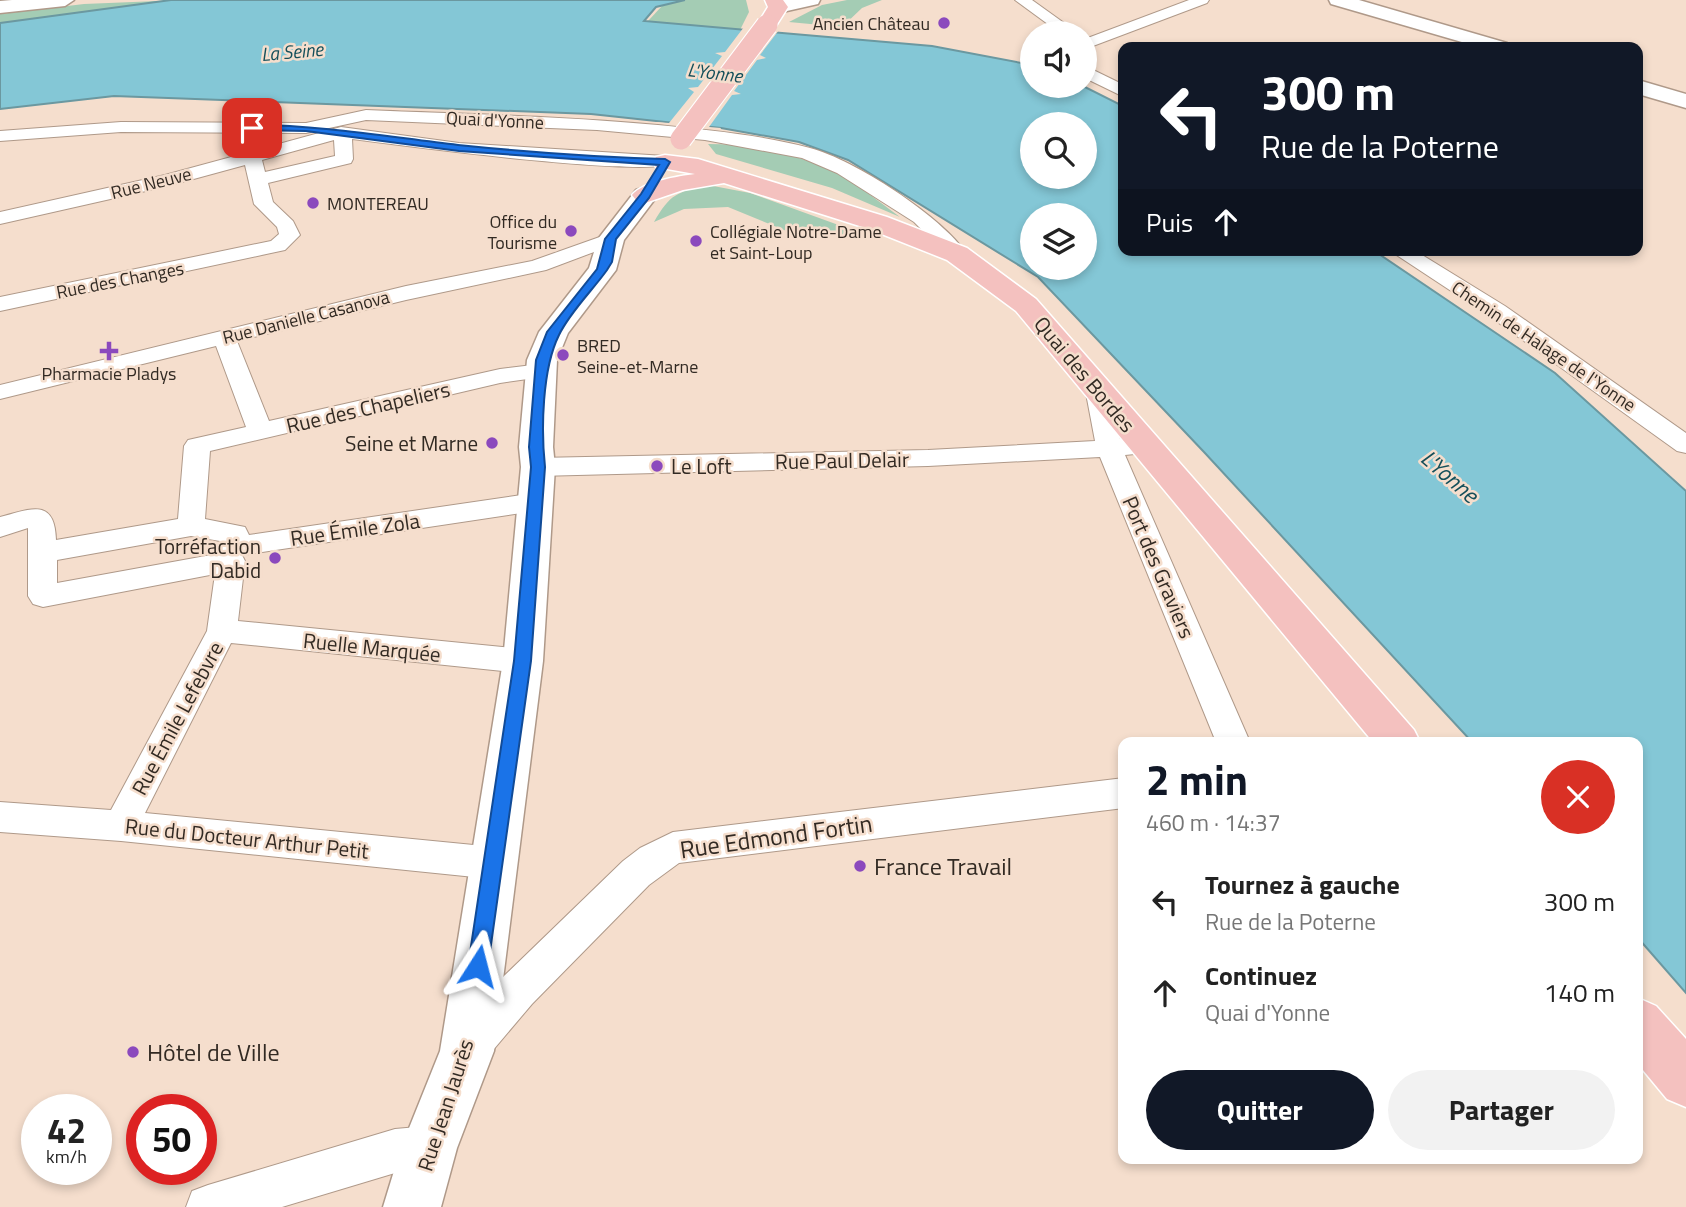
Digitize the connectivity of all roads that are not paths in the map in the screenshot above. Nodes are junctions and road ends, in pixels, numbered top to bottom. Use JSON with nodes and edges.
{"nodes":[{"id":1,"x":65,"y":0,"type":"edge"},
{"id":2,"x":811,"y":0,"type":"edge"},
{"id":3,"x":1022,"y":0,"type":"edge"},
{"id":4,"x":1202,"y":0,"type":"edge"},
{"id":5,"x":1338,"y":0,"type":"edge"},
{"id":6,"x":1152,"y":4,"type":"dead end"},
{"id":7,"x":0,"y":8,"type":"edge"},
{"id":8,"x":773,"y":10,"type":"edge"},
{"id":9,"x":1174,"y":12,"type":"junction"},
{"id":10,"x":1053,"y":21,"type":"edge"},
{"id":11,"x":1097,"y":40,"type":"edge"},
{"id":12,"x":1483,"y":42,"type":"edge"},
{"id":13,"x":1097,"y":77,"type":"edge"},
{"id":14,"x":1643,"y":88,"type":"edge"},
{"id":15,"x":1118,"y":89,"type":"edge"},
{"id":16,"x":1686,"y":101,"type":"edge"},
{"id":17,"x":306,"y":128,"type":"junction"},
{"id":18,"x":342,"y":132,"type":"junction"},
{"id":19,"x":0,"y":136,"type":"edge"},
{"id":20,"x":252,"y":157,"type":"junction"},
{"id":21,"x":665,"y":162,"type":"junction"},
{"id":22,"x":258,"y":180,"type":"junction"},
{"id":23,"x":743,"y":180,"type":"junction"},
{"id":24,"x":645,"y":195,"type":"junction"},
{"id":25,"x":0,"y":218,"type":"edge"},
{"id":26,"x":957,"y":254,"type":"junction"},
{"id":27,"x":595,"y":255,"type":"junction"},
{"id":28,"x":1409,"y":256,"type":"edge"},
{"id":29,"x":0,"y":304,"type":"edge"},
{"id":30,"x":224,"y":338,"type":"junction"},
{"id":31,"x":541,"y":371,"type":"junction"},
{"id":32,"x":1097,"y":388,"type":"junction"},
{"id":33,"x":0,"y":392,"type":"edge"},
{"id":34,"x":260,"y":431,"type":"junction"},
{"id":35,"x":1686,"y":445,"type":"edge"},
{"id":36,"x":1146,"y":446,"type":"junction"},
{"id":37,"x":1109,"y":448,"type":"junction"},
{"id":38,"x":536,"y":485,"type":"junction"},
{"id":39,"x":15,"y":522,"type":"edge"},
{"id":40,"x":191,"y":526,"type":"junction"},
{"id":41,"x":232,"y":554,"type":"junction"},
{"id":42,"x":41,"y":567,"type":"junction"},
{"id":43,"x":222,"y":631,"type":"junction"},
{"id":44,"x":523,"y":661,"type":"junction"},
{"id":45,"x":1231,"y":737,"type":"edge"},
{"id":46,"x":1395,"y":737,"type":"edge"},
{"id":47,"x":1118,"y":794,"type":"edge"},
{"id":48,"x":0,"y":817,"type":"edge"},
{"id":49,"x":121,"y":826,"type":"junction"},
{"id":50,"x":494,"y":863,"type":"junction"},
{"id":51,"x":1643,"y":1030,"type":"edge"},
{"id":52,"x":467,"y":1051,"type":"junction"},
{"id":53,"x":1686,"y":1080,"type":"edge"},
{"id":54,"x":429,"y":1147,"type":"junction"},
{"id":55,"x":208,"y":1207,"type":"edge"},
{"id":56,"x":412,"y":1207,"type":"edge"}],
"edges":[{"from":1,"to":7,"type":"main road"},
{"from":2,"to":8,"type":"main road"},
{"from":3,"to":10,"type":"street"},
{"from":4,"to":9,"type":"street"},
{"from":5,"to":12,"type":"main road"},
{"from":6,"to":9,"type":"street"},
{"from":8,"to":21,"type":"main road","name":"Rue Jean Jaurès","bridge":true},
{"from":9,"to":11,"type":"street"},
{"from":13,"to":15,"type":"street"},
{"from":14,"to":16,"type":"main road"},
{"from":17,"to":18,"type":"street"},
{"from":17,"to":19,"type":"street","name":"Quai d'Yonne"},
{"from":17,"to":26,"type":"street","name":"Quai d'Yonne"},
{"from":18,"to":20,"type":"street","name":"Rue Neuve"},
{"from":18,"to":21,"type":"street"},
{"from":18,"to":22,"type":"street"},
{"from":20,"to":22,"type":"street"},
{"from":20,"to":25,"type":"street","name":"Rue Neuve"},
{"from":21,"to":23,"type":"main road","name":"Quai des Bordes"},
{"from":21,"to":24,"type":"main road","name":"Rue Jean Jaurès"},
{"from":22,"to":29,"type":"street","name":"Rue des Changes"},
{"from":23,"to":24,"type":"main road"},
{"from":23,"to":26,"type":"main road","name":"Quai des Bordes"},
{"from":24,"to":27,"type":"main road","name":"Rue Jean Jaurès"},
{"from":26,"to":32,"type":"main road","name":"Quai des Bordes"},
{"from":27,"to":30,"type":"street","name":"Rue Danielle Casanova"},
{"from":27,"to":31,"type":"main road","name":"Rue Jean Jaurès"},
{"from":28,"to":35,"type":"street","name":"Chemin de Halage de l'Yonne"},
{"from":30,"to":33,"type":"street","name":"Rue Danielle Casanova"},
{"from":30,"to":34,"type":"street"},
{"from":31,"to":34,"type":"street","name":"Rue des Chapeliers"},
{"from":31,"to":38,"type":"main road","name":"Rue Jean Jaurès"},
{"from":32,"to":36,"type":"main road","name":"Quai des Bordes"},
{"from":32,"to":37,"type":"street","name":"Port des Graviers"},
{"from":34,"to":40,"type":"street","name":"Rue des Chapeliers"},
{"from":36,"to":37,"type":"street","name":"Rue Paul Delair"},
{"from":36,"to":46,"type":"main road","name":"Quai des Bordes"},
{"from":37,"to":38,"type":"street","name":"Rue Paul Delair"},
{"from":37,"to":45,"type":"street","name":"Port des Graviers"},
{"from":38,"to":41,"type":"street","name":"Rue Émile Zola"},
{"from":38,"to":44,"type":"main road","name":"Rue Jean Jaurès"},
{"from":39,"to":42,"type":"street"},
{"from":40,"to":41,"type":"street"},
{"from":40,"to":42,"type":"street"},
{"from":41,"to":42,"type":"street"},
{"from":41,"to":43,"type":"street","name":"Rue Émile Lefebvre"},
{"from":43,"to":44,"type":"street","name":"Ruelle Marquée"},
{"from":43,"to":49,"type":"street","name":"Rue Émile Lefebvre"},
{"from":44,"to":50,"type":"main road","name":"Rue Jean Jaurès"},
{"from":47,"to":52,"type":"street","name":"Rue Edmond Fortin"},
{"from":48,"to":49,"type":"street","name":"Rue du Docteur Arthur Petit"},
{"from":49,"to":50,"type":"street","name":"Rue du Docteur Arthur Petit"},
{"from":50,"to":52,"type":"main road","name":"Rue Jean Jaurès"},
{"from":51,"to":53,"type":"main road"},
{"from":52,"to":54,"type":"main road","name":"Rue Jean Jaurès"},
{"from":54,"to":55,"type":"street"},
{"from":54,"to":56,"type":"main road","name":"Rue Jean Jaurès"}]}
